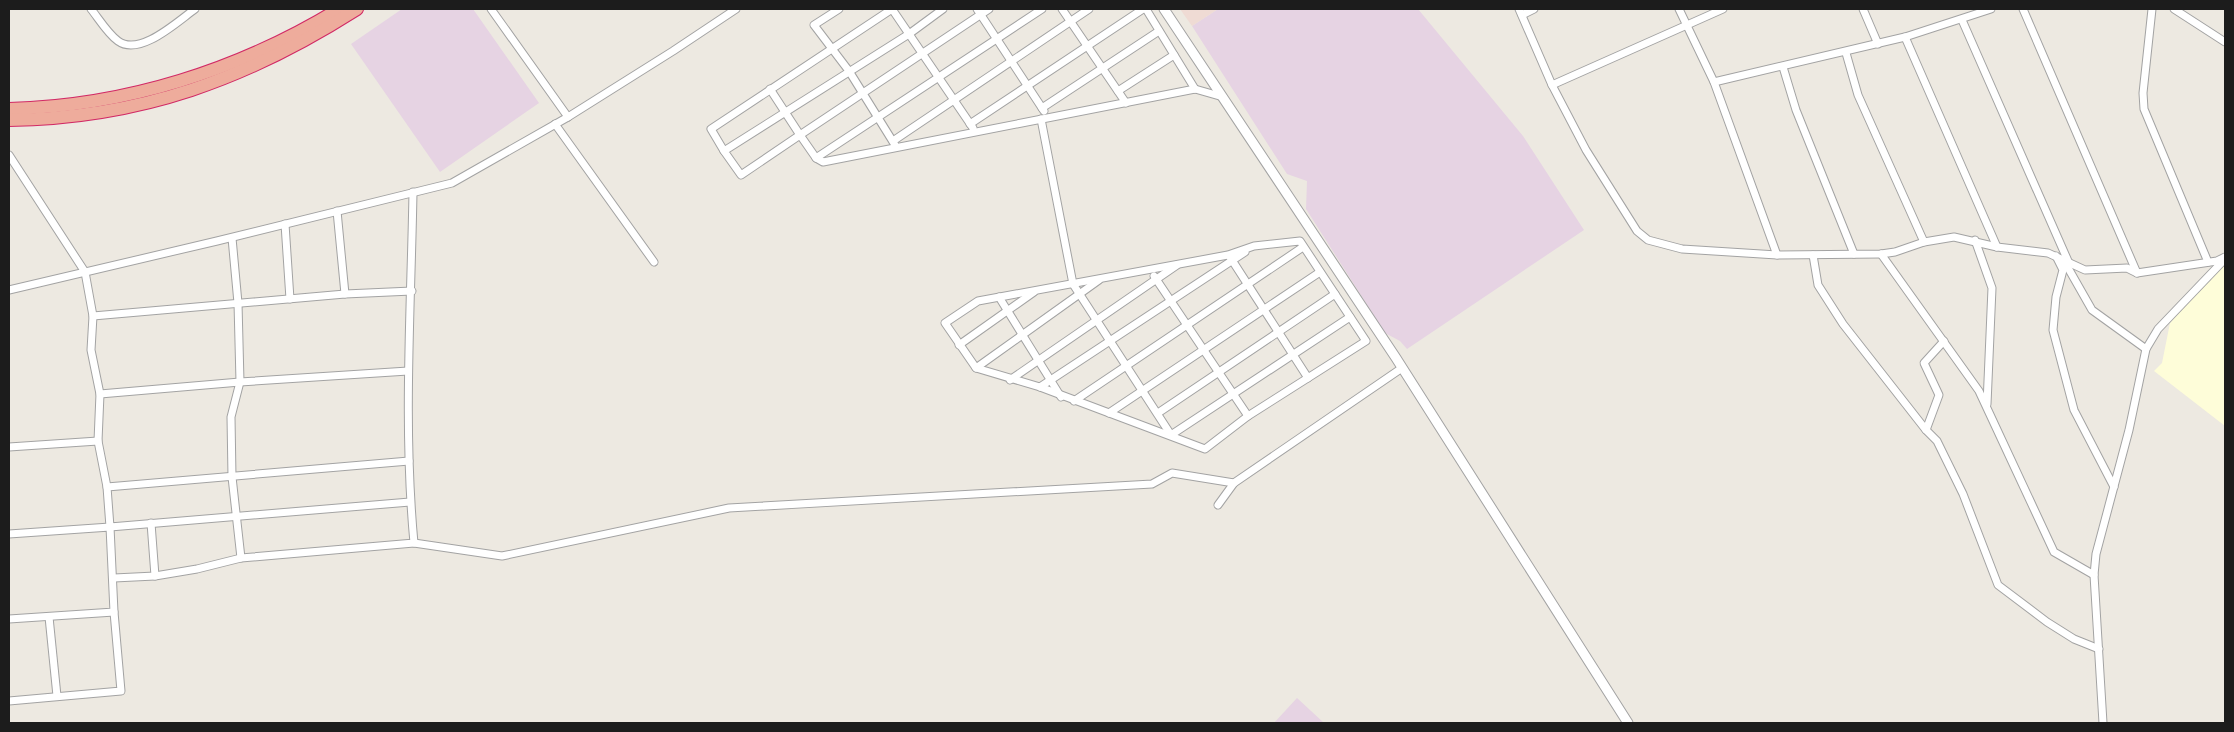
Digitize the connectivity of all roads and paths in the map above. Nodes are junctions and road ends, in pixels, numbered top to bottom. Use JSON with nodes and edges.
{"nodes":[{"id":1,"x":91,"y":9,"type":"edge"},
{"id":2,"x":195,"y":9,"type":"edge"},
{"id":3,"x":339,"y":9,"type":"edge"},
{"id":4,"x":357,"y":9,"type":"edge"},
{"id":5,"x":491,"y":9,"type":"edge"},
{"id":6,"x":736,"y":9,"type":"edge"},
{"id":7,"x":839,"y":9,"type":"edge"},
{"id":8,"x":892,"y":9,"type":"edge"},
{"id":9,"x":942,"y":9,"type":"edge"},
{"id":10,"x":989,"y":9,"type":"edge"},
{"id":11,"x":1042,"y":9,"type":"edge"},
{"id":12,"x":1062,"y":9,"type":"edge"},
{"id":13,"x":1089,"y":9,"type":"edge"},
{"id":14,"x":1145,"y":9,"type":"edge"},
{"id":15,"x":1164,"y":9,"type":"edge"},
{"id":16,"x":1534,"y":9,"type":"edge"},
{"id":17,"x":1679,"y":9,"type":"edge"},
{"id":18,"x":1723,"y":9,"type":"edge"},
{"id":19,"x":1862,"y":9,"type":"edge"},
{"id":20,"x":1990,"y":9,"type":"edge"},
{"id":21,"x":2023,"y":9,"type":"edge"},
{"id":22,"x":2152,"y":9,"type":"edge"},
{"id":23,"x":2174,"y":9,"type":"edge"},
{"id":24,"x":979,"y":12,"type":"edge"},
{"id":25,"x":1520,"y":12,"type":"edge"},
{"id":26,"x":1962,"y":20,"type":"junction"},
{"id":27,"x":1071,"y":21,"type":"junction"},
{"id":28,"x":1686,"y":25,"type":"junction"},
{"id":29,"x":1160,"y":31,"type":"junction"},
{"id":30,"x":909,"y":34,"type":"junction"},
{"id":31,"x":1905,"y":37,"type":"junction"},
{"id":32,"x":996,"y":39,"type":"junction"},
{"id":33,"x":2225,"y":42,"type":"edge"},
{"id":34,"x":1878,"y":44,"type":"junction"},
{"id":35,"x":1087,"y":46,"type":"junction"},
{"id":36,"x":831,"y":49,"type":"junction"},
{"id":37,"x":1846,"y":53,"type":"junction"},
{"id":38,"x":922,"y":54,"type":"junction"},
{"id":39,"x":1174,"y":55,"type":"junction"},
{"id":40,"x":1011,"y":61,"type":"junction"},
{"id":41,"x":1783,"y":67,"type":"junction"},
{"id":42,"x":1102,"y":68,"type":"junction"},
{"id":43,"x":849,"y":71,"type":"junction"},
{"id":44,"x":938,"y":77,"type":"junction"},
{"id":45,"x":1714,"y":82,"type":"junction"},
{"id":46,"x":1552,"y":85,"type":"junction"},
{"id":47,"x":1028,"y":86,"type":"junction"},
{"id":48,"x":770,"y":89,"type":"junction"},
{"id":49,"x":1195,"y":89,"type":"junction"},
{"id":50,"x":1118,"y":92,"type":"junction"},
{"id":51,"x":862,"y":94,"type":"junction"},
{"id":52,"x":1223,"y":97,"type":"junction"},
{"id":53,"x":953,"y":100,"type":"junction"},
{"id":54,"x":1126,"y":103,"type":"junction"},
{"id":55,"x":1042,"y":108,"type":"junction"},
{"id":56,"x":9,"y":109,"type":"edge"},
{"id":57,"x":786,"y":110,"type":"junction"},
{"id":58,"x":568,"y":117,"type":"junction"},
{"id":59,"x":877,"y":118,"type":"junction"},
{"id":60,"x":1045,"y":119,"type":"junction"},
{"id":61,"x":9,"y":120,"type":"edge"},
{"id":62,"x":555,"y":124,"type":"junction"},
{"id":63,"x":970,"y":124,"type":"junction"},
{"id":64,"x":976,"y":132,"type":"junction"},
{"id":65,"x":800,"y":135,"type":"junction"},
{"id":66,"x":895,"y":144,"type":"junction"},
{"id":67,"x":724,"y":151,"type":"junction"},
{"id":68,"x":9,"y":155,"type":"edge"},
{"id":69,"x":816,"y":158,"type":"junction"},
{"id":70,"x":413,"y":192,"type":"junction"},
{"id":71,"x":337,"y":211,"type":"junction"},
{"id":72,"x":285,"y":224,"type":"junction"},
{"id":73,"x":232,"y":238,"type":"junction"},
{"id":74,"x":1975,"y":240,"type":"junction"},
{"id":75,"x":1924,"y":242,"type":"junction"},
{"id":76,"x":1304,"y":247,"type":"junction"},
{"id":77,"x":1997,"y":247,"type":"junction"},
{"id":78,"x":1777,"y":254,"type":"junction"},
{"id":79,"x":1813,"y":254,"type":"junction"},
{"id":80,"x":1854,"y":254,"type":"junction"},
{"id":81,"x":1882,"y":254,"type":"junction"},
{"id":82,"x":1230,"y":258,"type":"junction"},
{"id":83,"x":2063,"y":258,"type":"junction"},
{"id":84,"x":2225,"y":258,"type":"edge"},
{"id":85,"x":654,"y":262,"type":"dead end"},
{"id":86,"x":2208,"y":262,"type":"junction"},
{"id":87,"x":1180,"y":264,"type":"junction"},
{"id":88,"x":1150,"y":269,"type":"junction"},
{"id":89,"x":85,"y":272,"type":"junction"},
{"id":90,"x":1320,"y":272,"type":"junction"},
{"id":91,"x":2137,"y":273,"type":"junction"},
{"id":92,"x":1101,"y":279,"type":"junction"},
{"id":93,"x":1157,"y":279,"type":"junction"},
{"id":94,"x":1073,"y":284,"type":"junction"},
{"id":95,"x":1248,"y":285,"type":"junction"},
{"id":96,"x":9,"y":290,"type":"edge"},
{"id":97,"x":1036,"y":290,"type":"junction"},
{"id":98,"x":412,"y":291,"type":"junction"},
{"id":99,"x":345,"y":294,"type":"junction"},
{"id":100,"x":1079,"y":294,"type":"junction"},
{"id":101,"x":1335,"y":294,"type":"junction"},
{"id":102,"x":999,"y":297,"type":"junction"},
{"id":103,"x":290,"y":298,"type":"junction"},
{"id":104,"x":1171,"y":301,"type":"junction"},
{"id":105,"x":238,"y":303,"type":"junction"},
{"id":106,"x":1264,"y":309,"type":"junction"},
{"id":107,"x":1008,"y":311,"type":"junction"},
{"id":108,"x":93,"y":316,"type":"junction"},
{"id":109,"x":1350,"y":317,"type":"junction"},
{"id":110,"x":1097,"y":320,"type":"junction"},
{"id":111,"x":1187,"y":325,"type":"junction"},
{"id":112,"x":1278,"y":332,"type":"junction"},
{"id":113,"x":1023,"y":335,"type":"junction"},
{"id":114,"x":1111,"y":341,"type":"junction"},
{"id":115,"x":1944,"y":341,"type":"junction"},
{"id":116,"x":959,"y":345,"type":"junction"},
{"id":117,"x":1203,"y":349,"type":"junction"},
{"id":118,"x":2146,"y":349,"type":"junction"},
{"id":119,"x":1293,"y":354,"type":"junction"},
{"id":120,"x":1038,"y":360,"type":"junction"},
{"id":121,"x":1127,"y":366,"type":"junction"},
{"id":122,"x":976,"y":368,"type":"junction"},
{"id":123,"x":1402,"y":368,"type":"junction"},
{"id":124,"x":408,"y":371,"type":"junction"},
{"id":125,"x":1218,"y":372,"type":"junction"},
{"id":126,"x":1308,"y":378,"type":"junction"},
{"id":127,"x":1010,"y":380,"type":"junction"},
{"id":128,"x":1051,"y":380,"type":"junction"},
{"id":129,"x":240,"y":382,"type":"junction"},
{"id":130,"x":1040,"y":387,"type":"junction"},
{"id":131,"x":1142,"y":389,"type":"junction"},
{"id":132,"x":100,"y":394,"type":"junction"},
{"id":133,"x":1233,"y":394,"type":"junction"},
{"id":134,"x":1061,"y":397,"type":"junction"},
{"id":135,"x":1074,"y":401,"type":"junction"},
{"id":136,"x":1987,"y":406,"type":"junction"},
{"id":137,"x":1109,"y":413,"type":"junction"},
{"id":138,"x":1158,"y":413,"type":"junction"},
{"id":139,"x":1248,"y":416,"type":"junction"},
{"id":140,"x":1926,"y":430,"type":"junction"},
{"id":141,"x":1172,"y":435,"type":"junction"},
{"id":142,"x":98,"y":441,"type":"junction"},
{"id":143,"x":9,"y":447,"type":"edge"},
{"id":144,"x":409,"y":461,"type":"junction"},
{"id":145,"x":232,"y":477,"type":"junction"},
{"id":146,"x":1234,"y":484,"type":"junction"},
{"id":147,"x":107,"y":487,"type":"junction"},
{"id":148,"x":2114,"y":487,"type":"junction"},
{"id":149,"x":410,"y":502,"type":"junction"},
{"id":150,"x":1218,"y":505,"type":"dead end"},
{"id":151,"x":235,"y":515,"type":"junction"},
{"id":152,"x":151,"y":523,"type":"junction"},
{"id":153,"x":110,"y":527,"type":"junction"},
{"id":154,"x":9,"y":534,"type":"edge"},
{"id":155,"x":414,"y":543,"type":"junction"},
{"id":156,"x":241,"y":558,"type":"junction"},
{"id":157,"x":2094,"y":575,"type":"junction"},
{"id":158,"x":155,"y":576,"type":"junction"},
{"id":159,"x":114,"y":578,"type":"junction"},
{"id":160,"x":114,"y":612,"type":"junction"},
{"id":161,"x":49,"y":617,"type":"junction"},
{"id":162,"x":9,"y":619,"type":"edge"},
{"id":163,"x":2099,"y":649,"type":"junction"},
{"id":164,"x":57,"y":696,"type":"junction"},
{"id":165,"x":9,"y":701,"type":"edge"},
{"id":166,"x":1628,"y":723,"type":"edge"},
{"id":167,"x":2102,"y":723,"type":"edge"}],
"edges":[{"from":1,"to":2,"type":"street"},
{"from":3,"to":56,"type":"highway"},
{"from":4,"to":61,"type":"highway"},
{"from":5,"to":58,"type":"street"},
{"from":6,"to":58,"type":"street"},
{"from":7,"to":36,"type":"street"},
{"from":8,"to":30,"type":"street"},
{"from":8,"to":36,"type":"street"},
{"from":9,"to":30,"type":"street"},
{"from":10,"to":24,"type":"street"},
{"from":11,"to":32,"type":"street"},
{"from":12,"to":27,"type":"street"},
{"from":13,"to":27,"type":"street"},
{"from":14,"to":29,"type":"street"},
{"from":14,"to":35,"type":"street"},
{"from":15,"to":52,"type":"street"},
{"from":16,"to":25,"type":"street"},
{"from":17,"to":28,"type":"street"},
{"from":18,"to":28,"type":"street"},
{"from":19,"to":34,"type":"street"},
{"from":20,"to":26,"type":"street"},
{"from":21,"to":91,"type":"street"},
{"from":22,"to":86,"type":"street"},
{"from":23,"to":33,"type":"street"},
{"from":24,"to":32,"type":"street"},
{"from":24,"to":38,"type":"street"},
{"from":25,"to":46,"type":"street"},
{"from":26,"to":31,"type":"street"},
{"from":26,"to":83,"type":"street"},
{"from":27,"to":35,"type":"street"},
{"from":27,"to":40,"type":"street"},
{"from":28,"to":45,"type":"street"},
{"from":28,"to":46,"type":"street"},
{"from":29,"to":39,"type":"street"},
{"from":29,"to":42,"type":"street"},
{"from":30,"to":38,"type":"street"},
{"from":30,"to":43,"type":"street"},
{"from":31,"to":34,"type":"street"},
{"from":31,"to":77,"type":"street"},
{"from":32,"to":40,"type":"street"},
{"from":32,"to":44,"type":"street"},
{"from":34,"to":37,"type":"street"},
{"from":35,"to":42,"type":"street"},
{"from":35,"to":47,"type":"street"},
{"from":36,"to":43,"type":"street"},
{"from":36,"to":48,"type":"street"},
{"from":37,"to":41,"type":"street"},
{"from":37,"to":75,"type":"street"},
{"from":38,"to":44,"type":"street"},
{"from":38,"to":51,"type":"street"},
{"from":39,"to":49,"type":"street"},
{"from":39,"to":50,"type":"street"},
{"from":40,"to":47,"type":"street"},
{"from":40,"to":53,"type":"street"},
{"from":41,"to":45,"type":"street"},
{"from":41,"to":80,"type":"street"},
{"from":42,"to":50,"type":"street"},
{"from":42,"to":55,"type":"street"},
{"from":43,"to":51,"type":"street"},
{"from":43,"to":57,"type":"street"},
{"from":44,"to":53,"type":"street"},
{"from":44,"to":59,"type":"street"},
{"from":45,"to":78,"type":"street"},
{"from":46,"to":78,"type":"street"},
{"from":47,"to":55,"type":"street"},
{"from":47,"to":63,"type":"street"},
{"from":48,"to":57,"type":"street"},
{"from":48,"to":67,"type":"street"},
{"from":49,"to":52,"type":"street"},
{"from":49,"to":54,"type":"street"},
{"from":50,"to":54,"type":"street"},
{"from":51,"to":59,"type":"street"},
{"from":51,"to":65,"type":"street"},
{"from":52,"to":123,"type":"street"},
{"from":53,"to":63,"type":"street"},
{"from":53,"to":66,"type":"street"},
{"from":54,"to":60,"type":"street"},
{"from":55,"to":60,"type":"street"},
{"from":57,"to":65,"type":"street"},
{"from":57,"to":67,"type":"street"},
{"from":58,"to":62,"type":"street"},
{"from":59,"to":66,"type":"street"},
{"from":59,"to":69,"type":"street"},
{"from":60,"to":64,"type":"street"},
{"from":60,"to":94,"type":"street"},
{"from":62,"to":70,"type":"street"},
{"from":62,"to":85,"type":"street"},
{"from":63,"to":64,"type":"street"},
{"from":64,"to":66,"type":"street"},
{"from":65,"to":67,"type":"street"},
{"from":65,"to":69,"type":"street"},
{"from":66,"to":69,"type":"street"},
{"from":68,"to":89,"type":"street"},
{"from":70,"to":71,"type":"street"},
{"from":70,"to":98,"type":"street"},
{"from":71,"to":72,"type":"street"},
{"from":71,"to":99,"type":"street"},
{"from":72,"to":73,"type":"street"},
{"from":72,"to":103,"type":"street"},
{"from":73,"to":89,"type":"street"},
{"from":73,"to":105,"type":"street"},
{"from":74,"to":75,"type":"street"},
{"from":74,"to":77,"type":"street"},
{"from":74,"to":136,"type":"street"},
{"from":75,"to":81,"type":"street"},
{"from":76,"to":82,"type":"street"},
{"from":76,"to":90,"type":"street"},
{"from":76,"to":95,"type":"street"},
{"from":77,"to":83,"type":"street"},
{"from":78,"to":79,"type":"street"},
{"from":79,"to":80,"type":"street"},
{"from":79,"to":140,"type":"street"},
{"from":80,"to":81,"type":"street"},
{"from":81,"to":115,"type":"street"},
{"from":82,"to":87,"type":"street"},
{"from":82,"to":95,"type":"street"},
{"from":82,"to":104,"type":"street"},
{"from":83,"to":91,"type":"street"},
{"from":83,"to":118,"type":"street"},
{"from":83,"to":148,"type":"street"},
{"from":84,"to":86,"type":"street"},
{"from":84,"to":118,"type":"street"},
{"from":86,"to":91,"type":"street"},
{"from":87,"to":88,"type":"street"},
{"from":87,"to":93,"type":"street"},
{"from":88,"to":92,"type":"street"},
{"from":88,"to":93,"type":"street"},
{"from":89,"to":96,"type":"street"},
{"from":89,"to":108,"type":"street"},
{"from":90,"to":101,"type":"street"},
{"from":90,"to":106,"type":"street"},
{"from":92,"to":94,"type":"street"},
{"from":92,"to":100,"type":"street"},
{"from":93,"to":104,"type":"street"},
{"from":93,"to":110,"type":"street"},
{"from":94,"to":97,"type":"street"},
{"from":94,"to":100,"type":"street"},
{"from":95,"to":106,"type":"street"},
{"from":95,"to":111,"type":"street"},
{"from":97,"to":102,"type":"street"},
{"from":97,"to":107,"type":"street"},
{"from":98,"to":99,"type":"street"},
{"from":98,"to":124,"type":"street"},
{"from":99,"to":103,"type":"street"},
{"from":100,"to":110,"type":"street"},
{"from":100,"to":113,"type":"street"},
{"from":101,"to":109,"type":"street"},
{"from":101,"to":112,"type":"street"},
{"from":102,"to":107,"type":"street"},
{"from":102,"to":116,"type":"street"},
{"from":103,"to":105,"type":"street"},
{"from":104,"to":111,"type":"street"},
{"from":104,"to":114,"type":"street"},
{"from":105,"to":108,"type":"street"},
{"from":105,"to":129,"type":"street"},
{"from":106,"to":112,"type":"street"},
{"from":106,"to":117,"type":"street"},
{"from":107,"to":113,"type":"street"},
{"from":107,"to":116,"type":"street"},
{"from":108,"to":132,"type":"street"},
{"from":109,"to":119,"type":"street"},
{"from":109,"to":126,"type":"street"},
{"from":110,"to":114,"type":"street"},
{"from":110,"to":120,"type":"street"},
{"from":111,"to":117,"type":"street"},
{"from":111,"to":121,"type":"street"},
{"from":112,"to":119,"type":"street"},
{"from":112,"to":125,"type":"street"},
{"from":113,"to":120,"type":"street"},
{"from":113,"to":122,"type":"street"},
{"from":114,"to":121,"type":"street"},
{"from":114,"to":128,"type":"street"},
{"from":115,"to":136,"type":"street"},
{"from":115,"to":140,"type":"street"},
{"from":116,"to":122,"type":"street"},
{"from":117,"to":125,"type":"street"},
{"from":117,"to":131,"type":"street"},
{"from":118,"to":148,"type":"street"},
{"from":119,"to":126,"type":"street"},
{"from":119,"to":133,"type":"street"},
{"from":120,"to":127,"type":"street"},
{"from":120,"to":128,"type":"street"},
{"from":121,"to":131,"type":"street"},
{"from":121,"to":135,"type":"street"},
{"from":122,"to":127,"type":"street"},
{"from":123,"to":146,"type":"street"},
{"from":123,"to":166,"type":"street"},
{"from":124,"to":129,"type":"street"},
{"from":124,"to":144,"type":"street"},
{"from":125,"to":133,"type":"street"},
{"from":125,"to":138,"type":"street"},
{"from":126,"to":139,"type":"street"},
{"from":127,"to":130,"type":"street"},
{"from":128,"to":130,"type":"street"},
{"from":128,"to":134,"type":"street"},
{"from":129,"to":132,"type":"street"},
{"from":129,"to":145,"type":"street"},
{"from":130,"to":134,"type":"street"},
{"from":131,"to":137,"type":"street"},
{"from":131,"to":138,"type":"street"},
{"from":132,"to":142,"type":"street"},
{"from":133,"to":139,"type":"street"},
{"from":133,"to":141,"type":"street"},
{"from":134,"to":135,"type":"street"},
{"from":135,"to":137,"type":"street"},
{"from":136,"to":157,"type":"street"},
{"from":137,"to":141,"type":"street"},
{"from":138,"to":141,"type":"street"},
{"from":139,"to":141,"type":"street"},
{"from":140,"to":163,"type":"street"},
{"from":142,"to":143,"type":"street"},
{"from":142,"to":147,"type":"street"},
{"from":144,"to":145,"type":"street"},
{"from":144,"to":149,"type":"street"},
{"from":145,"to":147,"type":"street"},
{"from":145,"to":151,"type":"street"},
{"from":146,"to":150,"type":"street"},
{"from":146,"to":155,"type":"street"},
{"from":147,"to":153,"type":"street"},
{"from":148,"to":157,"type":"street"},
{"from":149,"to":151,"type":"street"},
{"from":149,"to":155,"type":"street"},
{"from":151,"to":152,"type":"street"},
{"from":151,"to":156,"type":"street"},
{"from":152,"to":153,"type":"street"},
{"from":152,"to":158,"type":"street"},
{"from":153,"to":154,"type":"street"},
{"from":153,"to":159,"type":"street"},
{"from":155,"to":156,"type":"street"},
{"from":156,"to":158,"type":"street"},
{"from":157,"to":163,"type":"street"},
{"from":158,"to":159,"type":"street"},
{"from":159,"to":160,"type":"street"},
{"from":160,"to":161,"type":"street"},
{"from":160,"to":164,"type":"street"},
{"from":161,"to":162,"type":"street"},
{"from":161,"to":164,"type":"street"},
{"from":163,"to":167,"type":"street"},
{"from":164,"to":165,"type":"street"}]}
